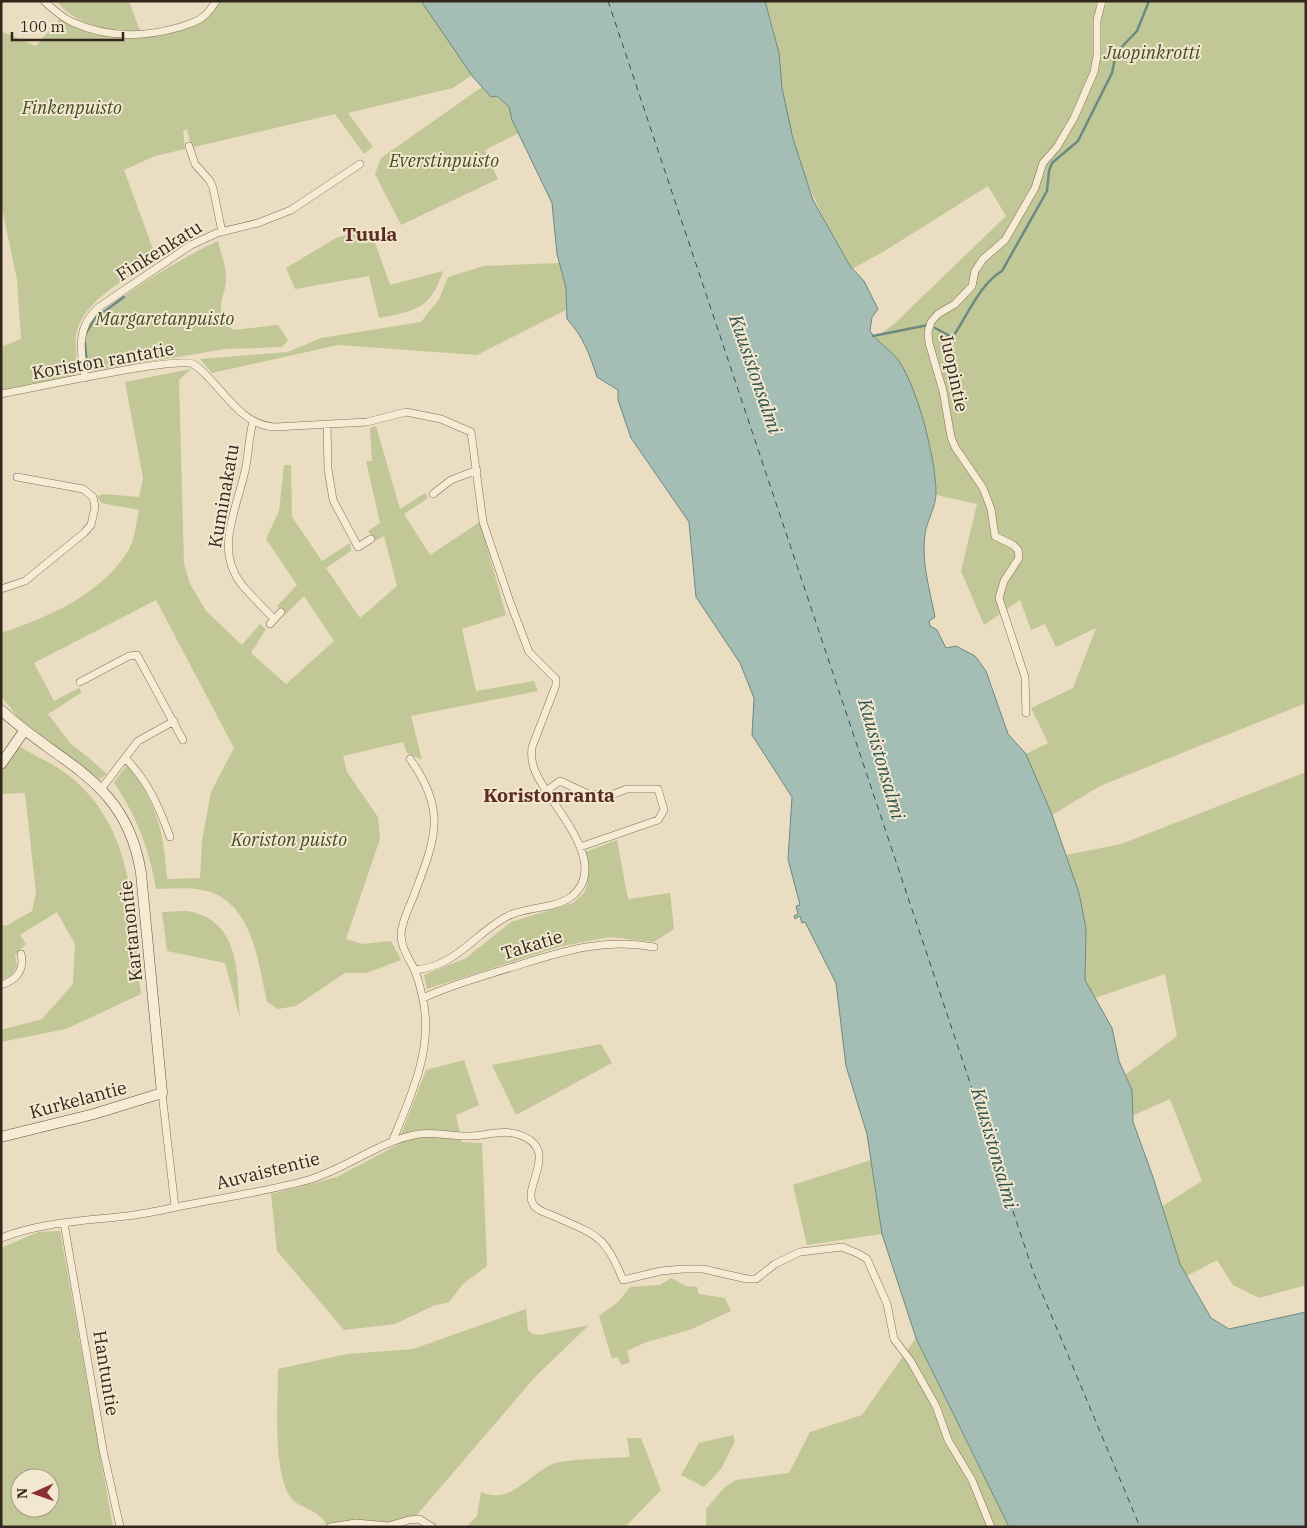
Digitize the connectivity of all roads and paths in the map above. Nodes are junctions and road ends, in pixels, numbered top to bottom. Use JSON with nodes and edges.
{"nodes":[{"id":1,"x":44,"y":1,"type":"edge"},
{"id":2,"x":216,"y":1,"type":"edge"},
{"id":3,"x":1102,"y":1,"type":"edge"},
{"id":4,"x":189,"y":146,"type":"dead end"},
{"id":5,"x":360,"y":164,"type":"dead end"},
{"id":6,"x":222,"y":232,"type":"junction"},
{"id":7,"x":85,"y":378,"type":"junction"},
{"id":8,"x":1,"y":394,"type":"edge"},
{"id":9,"x":253,"y":422,"type":"junction"},
{"id":10,"x":327,"y":424,"type":"junction"},
{"id":11,"x":477,"y":470,"type":"junction"},
{"id":12,"x":17,"y":476,"type":"dead end"},
{"id":13,"x":434,"y":494,"type":"dead end"},
{"id":14,"x":371,"y":539,"type":"dead end"},
{"id":15,"x":1,"y":589,"type":"edge"},
{"id":16,"x":281,"y":612,"type":"dead end"},
{"id":17,"x":80,"y":682,"type":"dead end"},
{"id":18,"x":1,"y":710,"type":"edge"},
{"id":19,"x":1026,"y":713,"type":"dead end"},
{"id":20,"x":174,"y":721,"type":"junction"},
{"id":21,"x":24,"y":731,"type":"junction"},
{"id":22,"x":183,"y":740,"type":"dead end"},
{"id":23,"x":125,"y":758,"type":"junction"},
{"id":24,"x":410,"y":759,"type":"dead end"},
{"id":25,"x":1,"y":764,"type":"edge"},
{"id":26,"x":101,"y":789,"type":"junction"},
{"id":27,"x":546,"y":791,"type":"junction"},
{"id":28,"x":170,"y":837,"type":"dead end"},
{"id":29,"x":580,"y":847,"type":"junction"},
{"id":30,"x":654,"y":947,"type":"dead end"},
{"id":31,"x":21,"y":954,"type":"dead end"},
{"id":32,"x":415,"y":970,"type":"junction"},
{"id":33,"x":1,"y":985,"type":"edge"},
{"id":34,"x":423,"y":998,"type":"junction"},
{"id":35,"x":162,"y":1093,"type":"junction"},
{"id":36,"x":1,"y":1137,"type":"edge"},
{"id":37,"x":392,"y":1142,"type":"junction"},
{"id":38,"x":174,"y":1207,"type":"junction"},
{"id":39,"x":64,"y":1223,"type":"junction"},
{"id":40,"x":1,"y":1238,"type":"edge"},
{"id":41,"x":120,"y":1527,"type":"edge"},
{"id":42,"x":330,"y":1527,"type":"edge"},
{"id":43,"x":432,"y":1527,"type":"edge"},
{"id":44,"x":992,"y":1527,"type":"edge"}],
"edges":[{"from":1,"to":2,"type":"street"},
{"from":3,"to":19,"type":"street","name":"Juopintie"},
{"from":4,"to":6,"type":"street"},
{"from":5,"to":6,"type":"street","name":"Finkenkatu"},
{"from":6,"to":7,"type":"street","name":"Finkenkatu"},
{"from":7,"to":8,"type":"street","name":"Koriston rantatie"},
{"from":7,"to":9,"type":"street","name":"Koriston rantatie"},
{"from":9,"to":10,"type":"street"},
{"from":9,"to":16,"type":"street","name":"Kuminakatu"},
{"from":10,"to":11,"type":"street"},
{"from":10,"to":14,"type":"street"},
{"from":11,"to":13,"type":"street"},
{"from":11,"to":27,"type":"street"},
{"from":12,"to":15,"type":"street"},
{"from":17,"to":20,"type":"street"},
{"from":18,"to":21,"type":"street","name":"Kartanontie"},
{"from":20,"to":22,"type":"street"},
{"from":20,"to":23,"type":"street"},
{"from":21,"to":25,"type":"street"},
{"from":21,"to":26,"type":"street","name":"Kartanontie"},
{"from":23,"to":26,"type":"street"},
{"from":23,"to":28,"type":"street"},
{"from":24,"to":32,"type":"street"},
{"from":26,"to":35,"type":"street","name":"Kartanontie"},
{"from":27,"to":29,"type":"street"},
{"from":27,"to":29,"type":"street"},
{"from":29,"to":32,"type":"street"},
{"from":30,"to":34,"type":"street","name":"Takatie"},
{"from":31,"to":33,"type":"street"},
{"from":32,"to":34,"type":"street"},
{"from":34,"to":37,"type":"street"},
{"from":35,"to":36,"type":"street","name":"Kurkelantie"},
{"from":35,"to":38,"type":"street","name":"Kartanontie"},
{"from":37,"to":38,"type":"street","name":"Auvaistentie"},
{"from":37,"to":44,"type":"street","name":"Auvaistentie"},
{"from":38,"to":39,"type":"street","name":"Auvaistentie"},
{"from":39,"to":40,"type":"street","name":"Auvaistentie"},
{"from":39,"to":41,"type":"street","name":"Hantuntie"},
{"from":42,"to":43,"type":"street"}]}
